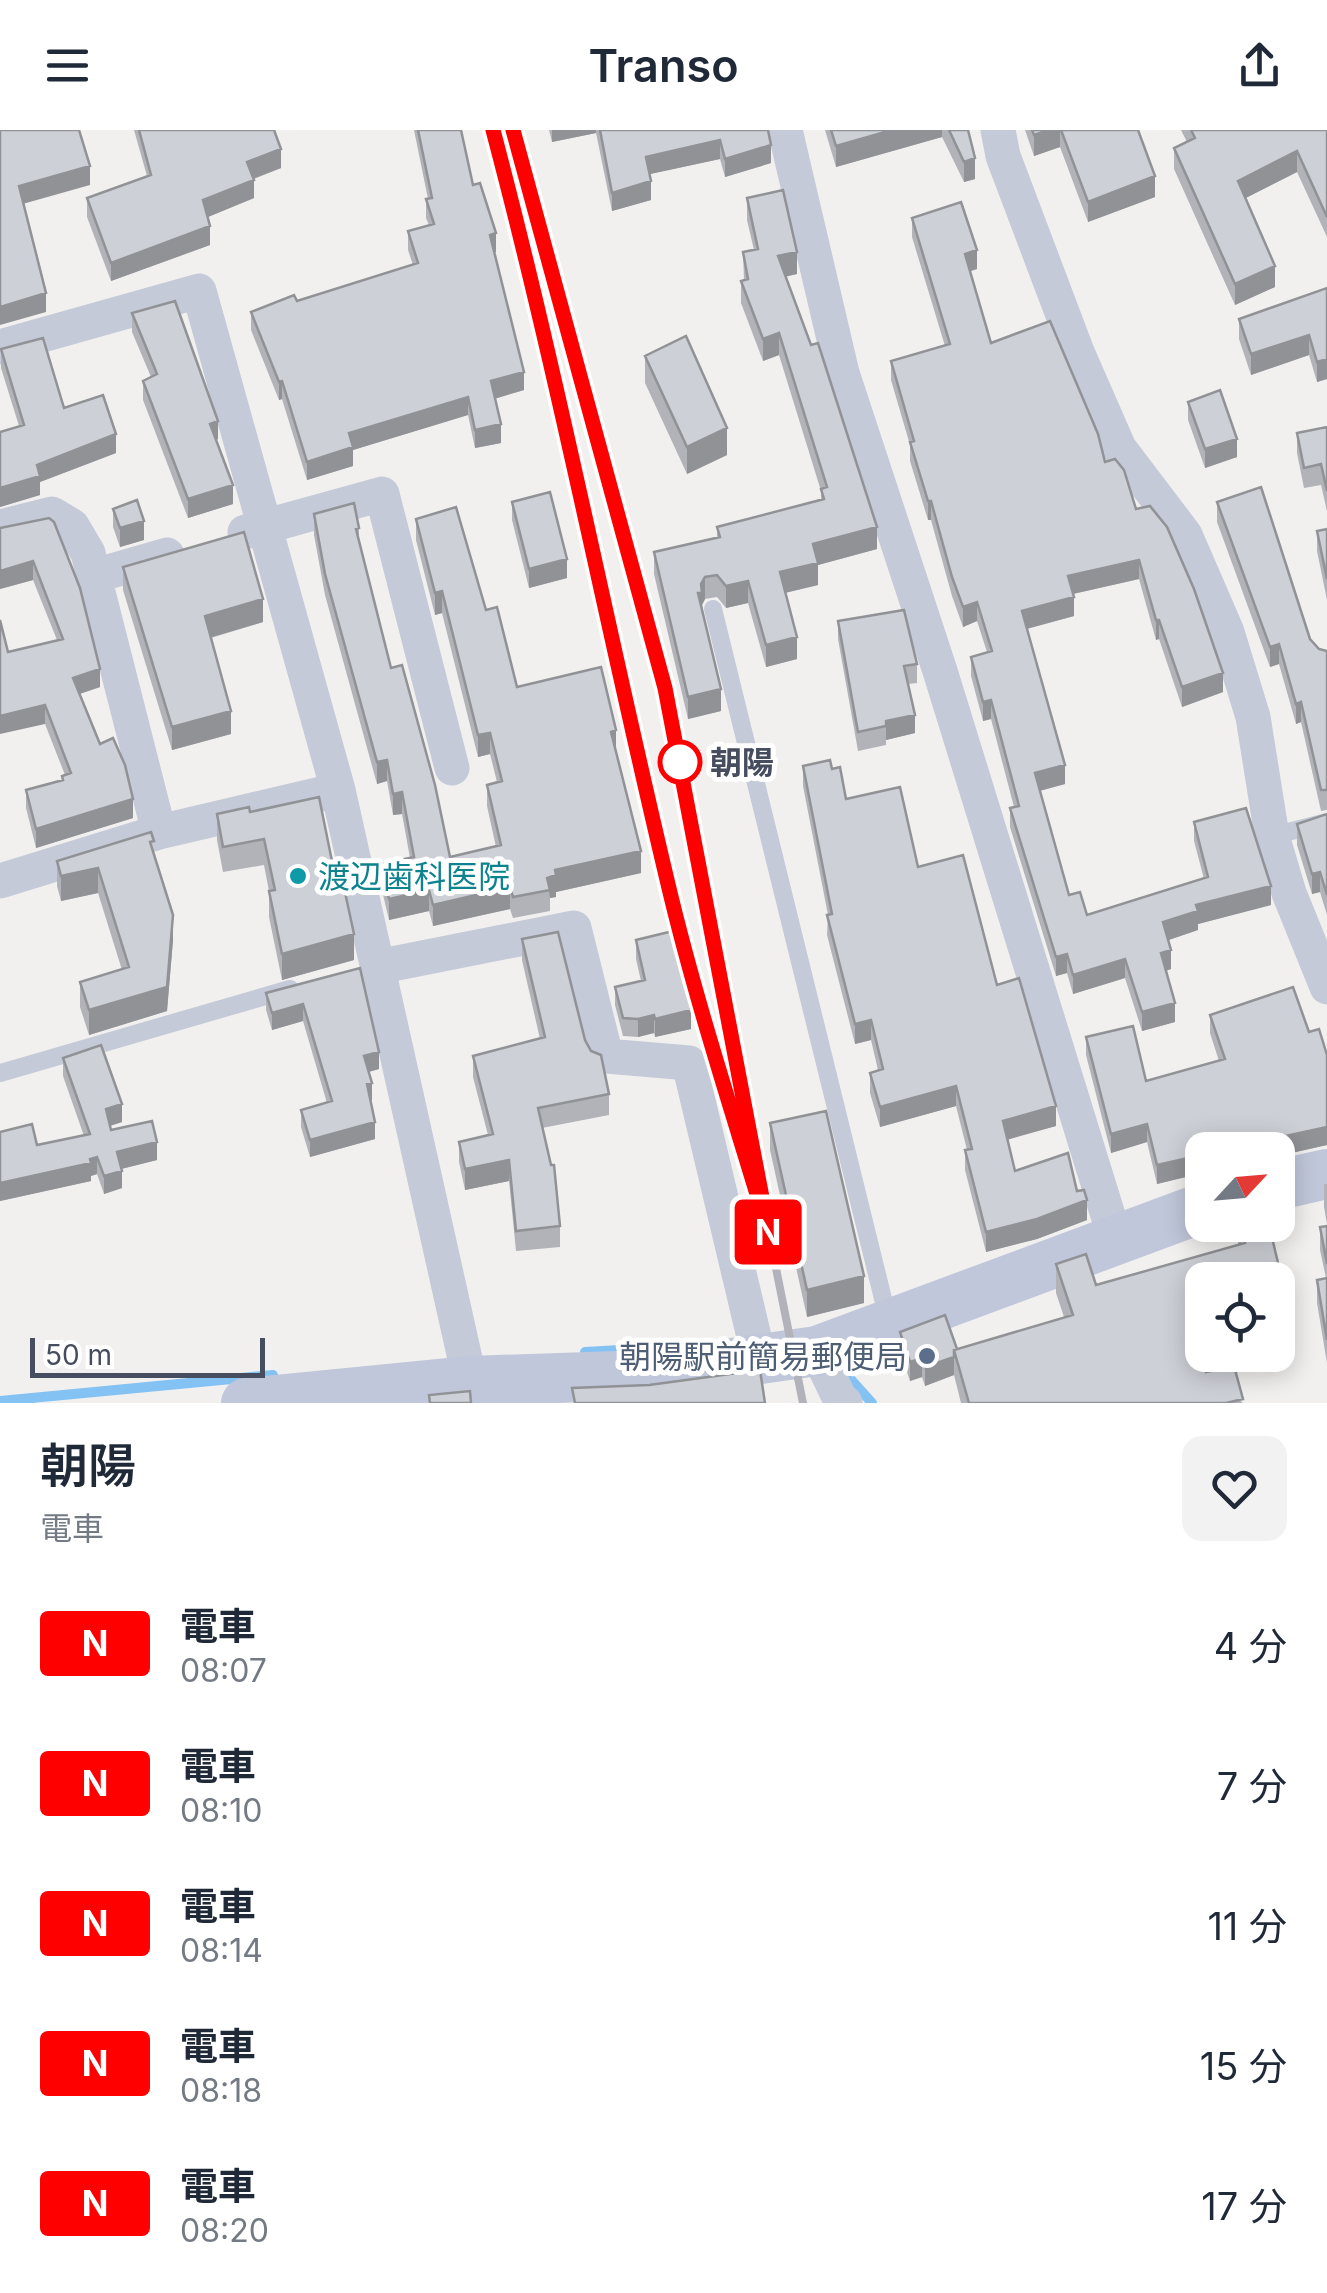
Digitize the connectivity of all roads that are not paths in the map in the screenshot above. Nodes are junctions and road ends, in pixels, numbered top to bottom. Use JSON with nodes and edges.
{"nodes":[{"id":1,"x":786,"y":130,"type":"edge"},
{"id":2,"x":998,"y":130,"type":"edge"},
{"id":3,"x":0,"y":347,"type":"edge"},
{"id":4,"x":0,"y":527,"type":"edge"},
{"id":5,"x":265,"y":527,"type":"junction"},
{"id":6,"x":94,"y":576,"type":"junction"},
{"id":7,"x":713,"y":608,"type":"dead end"},
{"id":8,"x":452,"y":768,"type":"dead end"},
{"id":9,"x":338,"y":790,"type":"junction"},
{"id":10,"x":1327,"y":822,"type":"edge"},
{"id":11,"x":159,"y":832,"type":"junction"},
{"id":12,"x":1272,"y":836,"type":"junction"},
{"id":13,"x":0,"y":881,"type":"edge"},
{"id":14,"x":368,"y":969,"type":"junction"},
{"id":15,"x":307,"y":985,"type":"edge"},
{"id":16,"x":1327,"y":987,"type":"edge"},
{"id":17,"x":0,"y":1073,"type":"edge"},
{"id":18,"x":1327,"y":1174,"type":"edge"},
{"id":19,"x":1295,"y":1182,"type":"edge"},
{"id":20,"x":1185,"y":1214,"type":"edge"},
{"id":21,"x":1114,"y":1238,"type":"junction"},
{"id":22,"x":889,"y":1324,"type":"junction"},
{"id":23,"x":817,"y":1351,"type":"junction"},
{"id":24,"x":760,"y":1362,"type":"junction"},
{"id":25,"x":470,"y":1381,"type":"junction"},
{"id":26,"x":648,"y":1389,"type":"edge"},
{"id":27,"x":384,"y":1397,"type":"edge"},
{"id":28,"x":246,"y":1403,"type":"edge"},
{"id":29,"x":845,"y":1403,"type":"edge"}],
"edges":[{"from":1,"to":21,"type":"street"},
{"from":2,"to":12,"type":"street"},
{"from":3,"to":5,"type":"street"},
{"from":4,"to":6,"type":"street"},
{"from":5,"to":6,"type":"street"},
{"from":5,"to":8,"type":"street"},
{"from":5,"to":9,"type":"street"},
{"from":6,"to":11,"type":"street"},
{"from":7,"to":22,"type":"lane"},
{"from":9,"to":11,"type":"street"},
{"from":9,"to":14,"type":"street"},
{"from":10,"to":12,"type":"lane"},
{"from":11,"to":13,"type":"street"},
{"from":12,"to":16,"type":"street"},
{"from":14,"to":24,"type":"street"},
{"from":14,"to":25,"type":"street"},
{"from":15,"to":17,"type":"lane"},
{"from":18,"to":19,"type":"main road"},
{"from":20,"to":21,"type":"main road"},
{"from":21,"to":22,"type":"main road"},
{"from":22,"to":23,"type":"main road"},
{"from":23,"to":24,"type":"main road"},
{"from":23,"to":29,"type":"street"},
{"from":24,"to":26,"type":"main road"},
{"from":25,"to":26,"type":"main road"},
{"from":25,"to":27,"type":"main road"},
{"from":27,"to":28,"type":"main road"}]}
